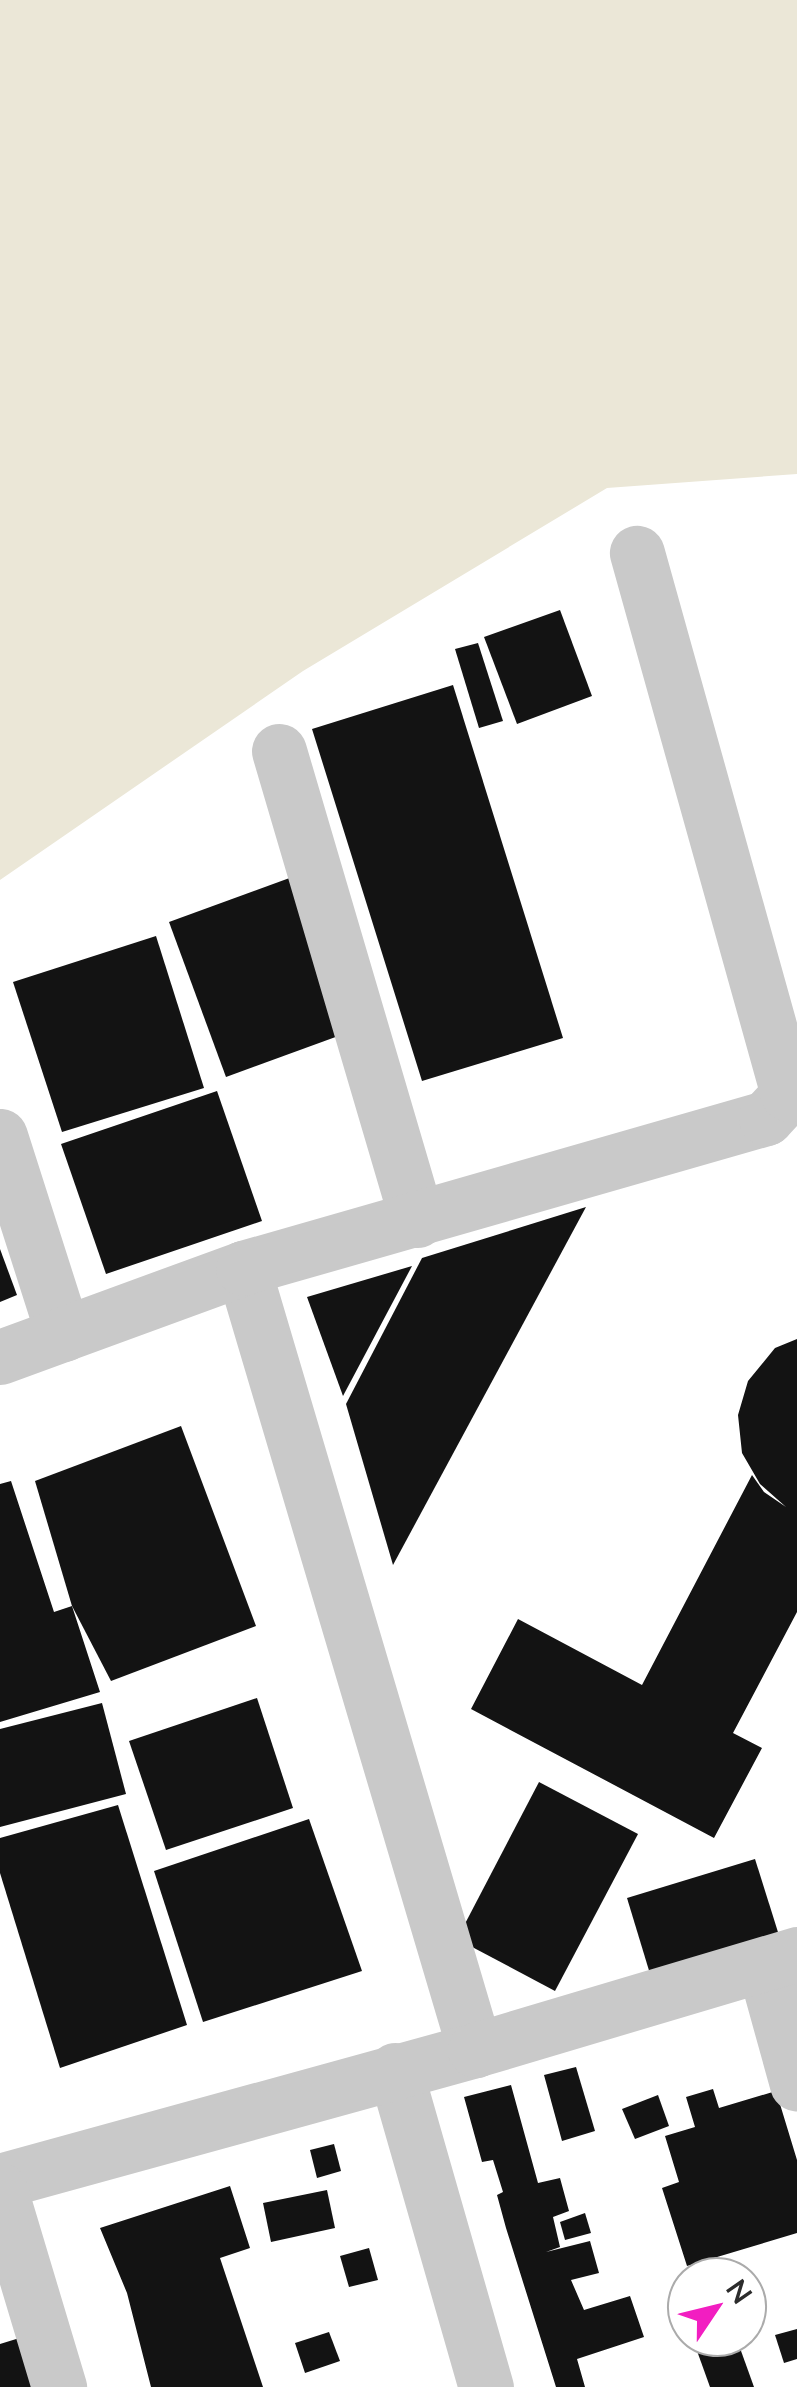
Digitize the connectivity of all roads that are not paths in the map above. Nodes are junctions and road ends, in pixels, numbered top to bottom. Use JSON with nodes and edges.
{"nodes":[{"id":1,"x":637,"y":553,"type":"dead end"},
{"id":2,"x":279,"y":750,"type":"dead end"},
{"id":3,"x":0,"y":1136,"type":"edge"},
{"id":4,"x":417,"y":1220,"type":"junction"},
{"id":5,"x":243,"y":1268,"type":"junction"},
{"id":6,"x":63,"y":1334,"type":"junction"},
{"id":7,"x":0,"y":1357,"type":"edge"},
{"id":8,"x":781,"y":1960,"type":"edge"},
{"id":9,"x":475,"y":2050,"type":"junction"},
{"id":10,"x":395,"y":2070,"type":"junction"},
{"id":11,"x":797,"y":2084,"type":"edge"},
{"id":12,"x":0,"y":2181,"type":"edge"},
{"id":13,"x":0,"y":2190,"type":"edge"},
{"id":14,"x":59,"y":2387,"type":"edge"},
{"id":15,"x":486,"y":2387,"type":"edge"}],
"edges":[{"from":1,"to":4,"type":"street"},
{"from":2,"to":4,"type":"street"},
{"from":3,"to":6,"type":"street"},
{"from":4,"to":5,"type":"street"},
{"from":5,"to":6,"type":"street"},
{"from":5,"to":9,"type":"street"},
{"from":6,"to":7,"type":"street"},
{"from":8,"to":9,"type":"street"},
{"from":8,"to":11,"type":"street"},
{"from":9,"to":10,"type":"street"},
{"from":10,"to":12,"type":"street"},
{"from":10,"to":15,"type":"street"},
{"from":13,"to":14,"type":"street"}]}
